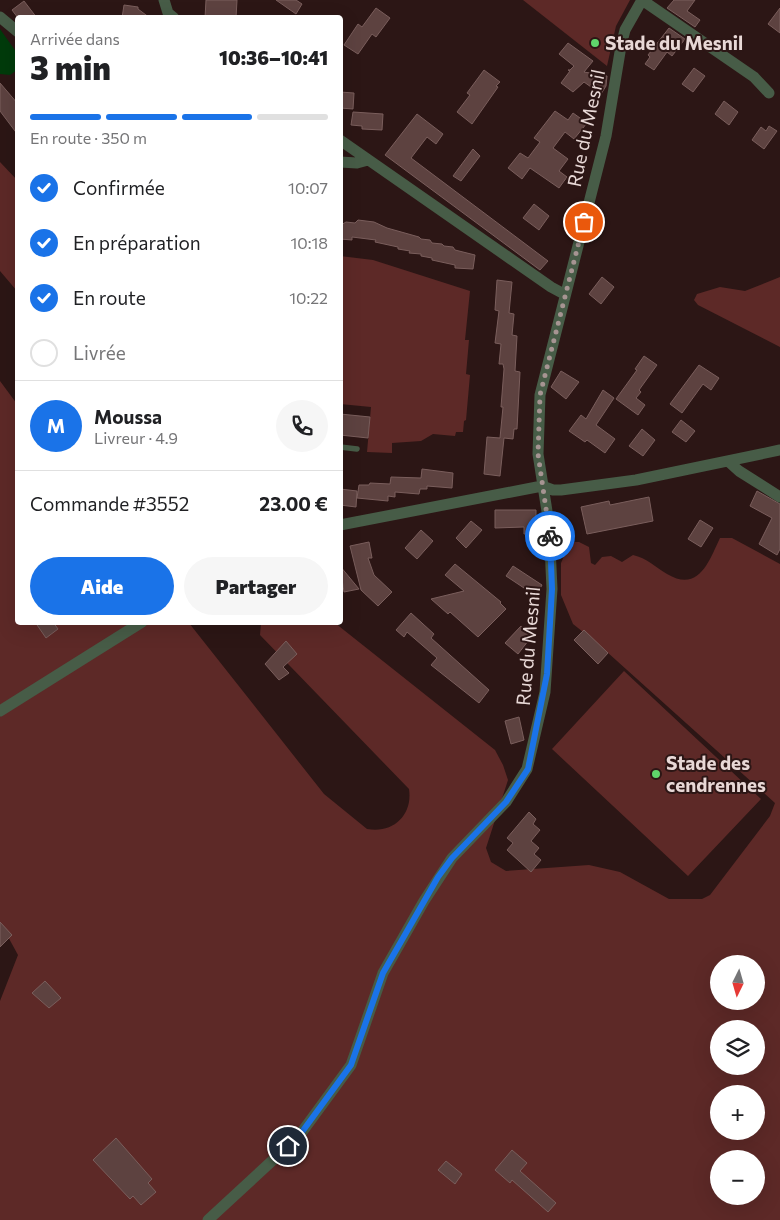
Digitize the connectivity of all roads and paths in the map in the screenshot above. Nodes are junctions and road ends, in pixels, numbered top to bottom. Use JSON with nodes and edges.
{"nodes":[{"id":1,"x":164,"y":0,"type":"edge"},
{"id":2,"x":642,"y":0,"type":"edge"},
{"id":3,"x":170,"y":15,"type":"edge"},
{"id":4,"x":0,"y":16,"type":"edge"},
{"id":5,"x":15,"y":29,"type":"edge"},
{"id":6,"x":769,"y":93,"type":"dead end"},
{"id":7,"x":343,"y":142,"type":"edge"},
{"id":8,"x":368,"y":160,"type":"junction"},
{"id":9,"x":343,"y":162,"type":"edge"},
{"id":10,"x":564,"y":294,"type":"junction"},
{"id":11,"x":343,"y":447,"type":"edge"},
{"id":12,"x":357,"y":449,"type":"dead end"},
{"id":13,"x":780,"y":450,"type":"edge"},
{"id":14,"x":728,"y":460,"type":"junction"},
{"id":15,"x":542,"y":486,"type":"junction"},
{"id":16,"x":780,"y":497,"type":"edge"},
{"id":17,"x":343,"y":524,"type":"edge"},
{"id":18,"x":137,"y":625,"type":"edge"},
{"id":19,"x":0,"y":711,"type":"edge"},
{"id":20,"x":208,"y":1220,"type":"edge"}],
"edges":[{"from":1,"to":3,"type":"street"},
{"from":2,"to":6,"type":"street"},
{"from":2,"to":10,"type":"street","name":"Rue du Mesnil"},
{"from":4,"to":5,"type":"street"},
{"from":7,"to":8,"type":"street"},
{"from":8,"to":9,"type":"street"},
{"from":8,"to":10,"type":"street"},
{"from":10,"to":15,"type":"street","name":"Rue du Mesnil"},
{"from":11,"to":12,"type":"lane"},
{"from":13,"to":14,"type":"street"},
{"from":14,"to":15,"type":"street"},
{"from":14,"to":16,"type":"street"},
{"from":15,"to":17,"type":"street"},
{"from":15,"to":20,"type":"street","name":"Rue du Mesnil"},
{"from":18,"to":19,"type":"street"}]}
